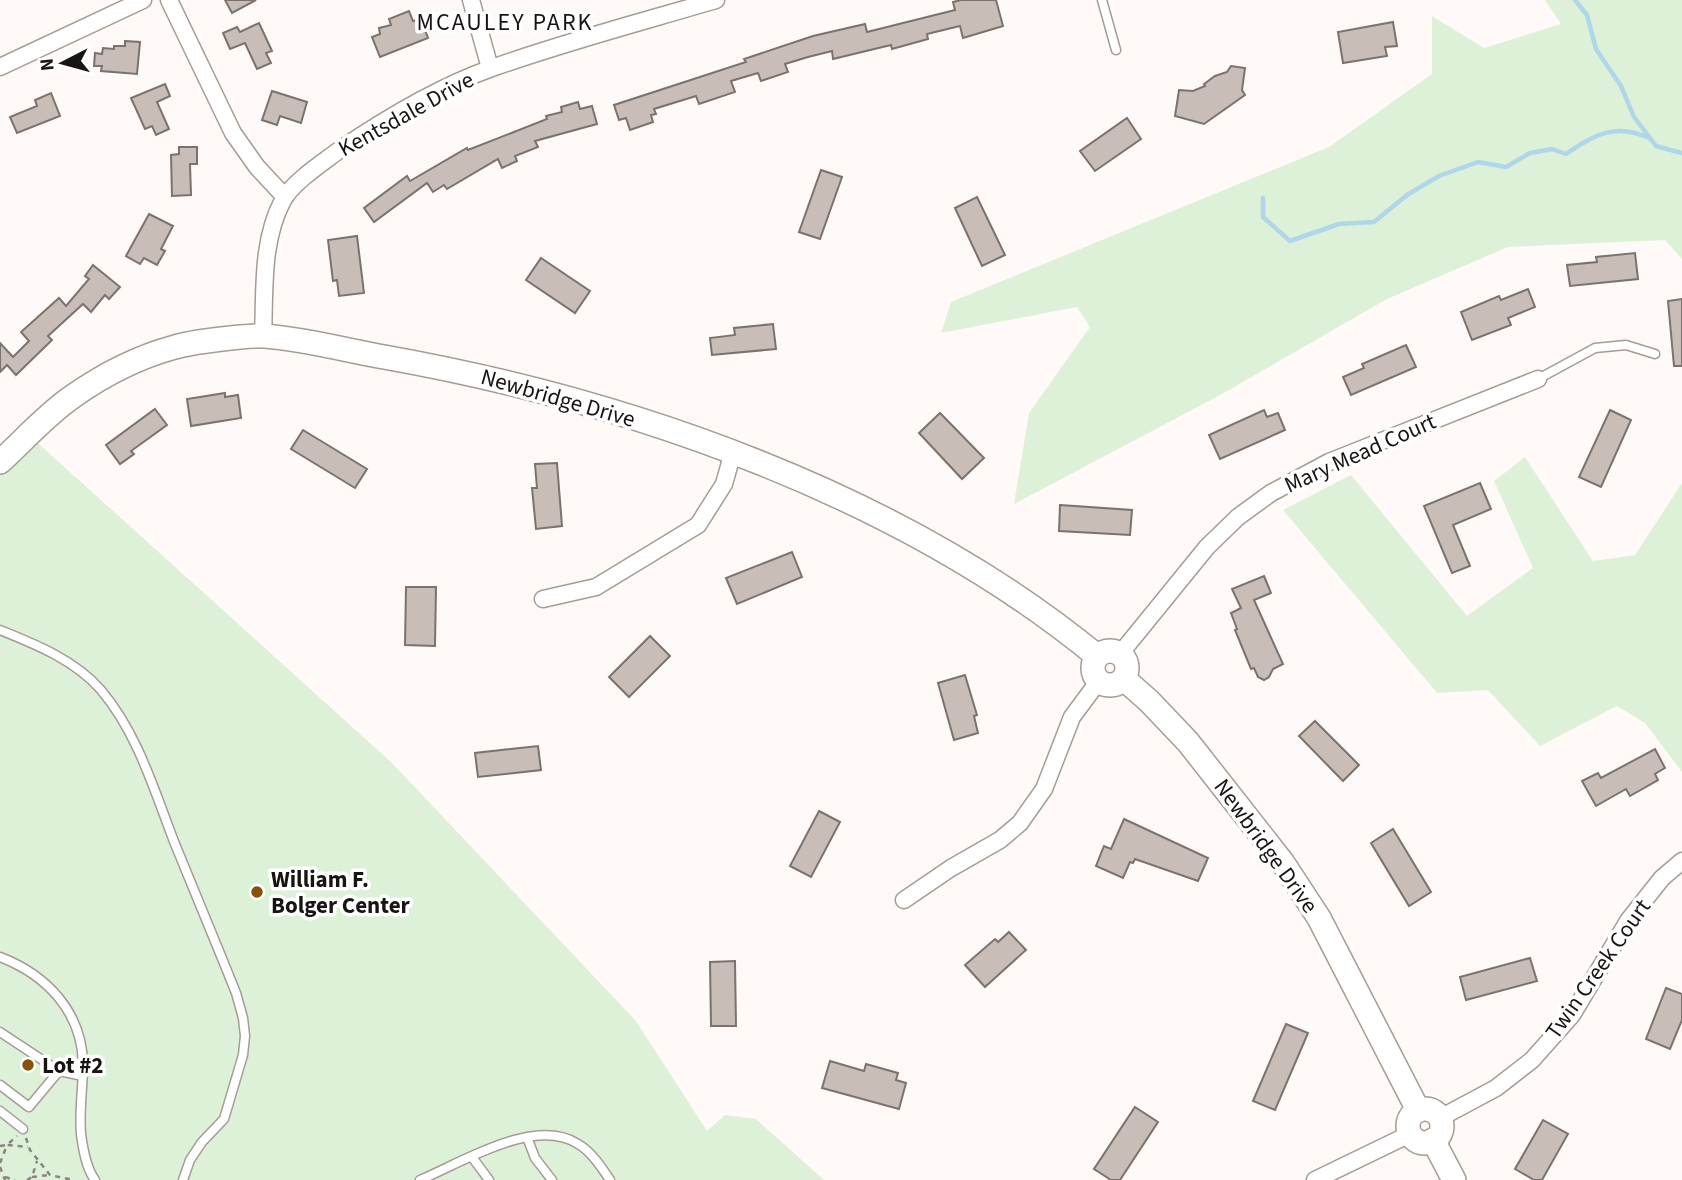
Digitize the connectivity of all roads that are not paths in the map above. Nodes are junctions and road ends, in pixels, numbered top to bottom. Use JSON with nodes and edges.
{"nodes":[{"id":1,"x":143,"y":0,"type":"edge"},
{"id":2,"x":169,"y":0,"type":"edge"},
{"id":3,"x":471,"y":0,"type":"edge"},
{"id":4,"x":716,"y":0,"type":"edge"},
{"id":5,"x":1101,"y":0,"type":"edge"},
{"id":6,"x":1116,"y":50,"type":"dead end"},
{"id":7,"x":0,"y":67,"type":"edge"},
{"id":8,"x":491,"y":68,"type":"junction"},
{"id":9,"x":285,"y":197,"type":"junction"},
{"id":10,"x":263,"y":335,"type":"junction"},
{"id":11,"x":1655,"y":354,"type":"dead end"},
{"id":12,"x":1538,"y":379,"type":"joint"},
{"id":13,"x":733,"y":452,"type":"junction"},
{"id":14,"x":0,"y":462,"type":"edge"},
{"id":15,"x":543,"y":598,"type":"dead end"},
{"id":16,"x":0,"y":630,"type":"edge"},
{"id":17,"x":1120,"y":654,"type":"junction"},
{"id":18,"x":1097,"y":656,"type":"junction"},
{"id":19,"x":1124,"y":679,"type":"junction"},
{"id":20,"x":1098,"y":682,"type":"junction"},
{"id":21,"x":1682,"y":861,"type":"edge"},
{"id":22,"x":904,"y":900,"type":"dead end"},
{"id":23,"x":0,"y":957,"type":"edge"},
{"id":24,"x":0,"y":1032,"type":"edge"},
{"id":25,"x":59,"y":1071,"type":"junction"},
{"id":26,"x":83,"y":1076,"type":"junction"},
{"id":27,"x":0,"y":1085,"type":"edge"},
{"id":28,"x":1418,"y":1110,"type":"junction"},
{"id":29,"x":0,"y":1111,"type":"edge"},
{"id":30,"x":1440,"y":1118,"type":"junction"},
{"id":31,"x":23,"y":1129,"type":"road end"},
{"id":32,"x":1410,"y":1134,"type":"junction"},
{"id":33,"x":527,"y":1137,"type":"junction"},
{"id":34,"x":1433,"y":1140,"type":"junction"},
{"id":35,"x":472,"y":1157,"type":"junction"},
{"id":36,"x":95,"y":1180,"type":"edge"},
{"id":37,"x":183,"y":1180,"type":"edge"},
{"id":38,"x":420,"y":1180,"type":"edge"},
{"id":39,"x":489,"y":1180,"type":"edge"},
{"id":40,"x":552,"y":1180,"type":"edge"},
{"id":41,"x":610,"y":1180,"type":"edge"},
{"id":42,"x":1315,"y":1180,"type":"edge"},
{"id":43,"x":1454,"y":1180,"type":"edge"}],
"edges":[{"from":1,"to":7,"type":"street"},
{"from":2,"to":9,"type":"street"},
{"from":3,"to":8,"type":"street"},
{"from":4,"to":8,"type":"street","name":"Kentsdale Drive"},
{"from":5,"to":6,"type":"lane"},
{"from":8,"to":9,"type":"street","name":"Kentsdale Drive"},
{"from":9,"to":10,"type":"street","name":"Kentsdale Drive"},
{"from":10,"to":13,"type":"street","name":"Newbridge Drive"},
{"from":10,"to":14,"type":"street","name":"Newbridge Drive"},
{"from":11,"to":12,"type":"lane"},
{"from":12,"to":17,"type":"street","name":"Mary Mead Court"},
{"from":13,"to":15,"type":"street"},
{"from":13,"to":18,"type":"street","name":"Newbridge Drive"},
{"from":16,"to":37,"type":"lane"},
{"from":17,"to":18,"type":"street"},
{"from":17,"to":19,"type":"street"},
{"from":18,"to":20,"type":"street"},
{"from":19,"to":20,"type":"street"},
{"from":19,"to":28,"type":"street","name":"Newbridge Drive"},
{"from":20,"to":22,"type":"street"},
{"from":21,"to":30,"type":"street","name":"Twin Creek Court"},
{"from":23,"to":26,"type":"lane"},
{"from":24,"to":25,"type":"lane"},
{"from":25,"to":26,"type":"lane"},
{"from":25,"to":27,"type":"lane"},
{"from":26,"to":36,"type":"lane"},
{"from":28,"to":30,"type":"street"},
{"from":28,"to":32,"type":"street"},
{"from":29,"to":31,"type":"lane"},
{"from":30,"to":34,"type":"street"},
{"from":32,"to":34,"type":"street"},
{"from":32,"to":42,"type":"street"},
{"from":33,"to":35,"type":"lane"},
{"from":33,"to":40,"type":"lane"},
{"from":33,"to":41,"type":"lane"},
{"from":34,"to":43,"type":"street"},
{"from":35,"to":38,"type":"lane"},
{"from":35,"to":39,"type":"lane"}]}
